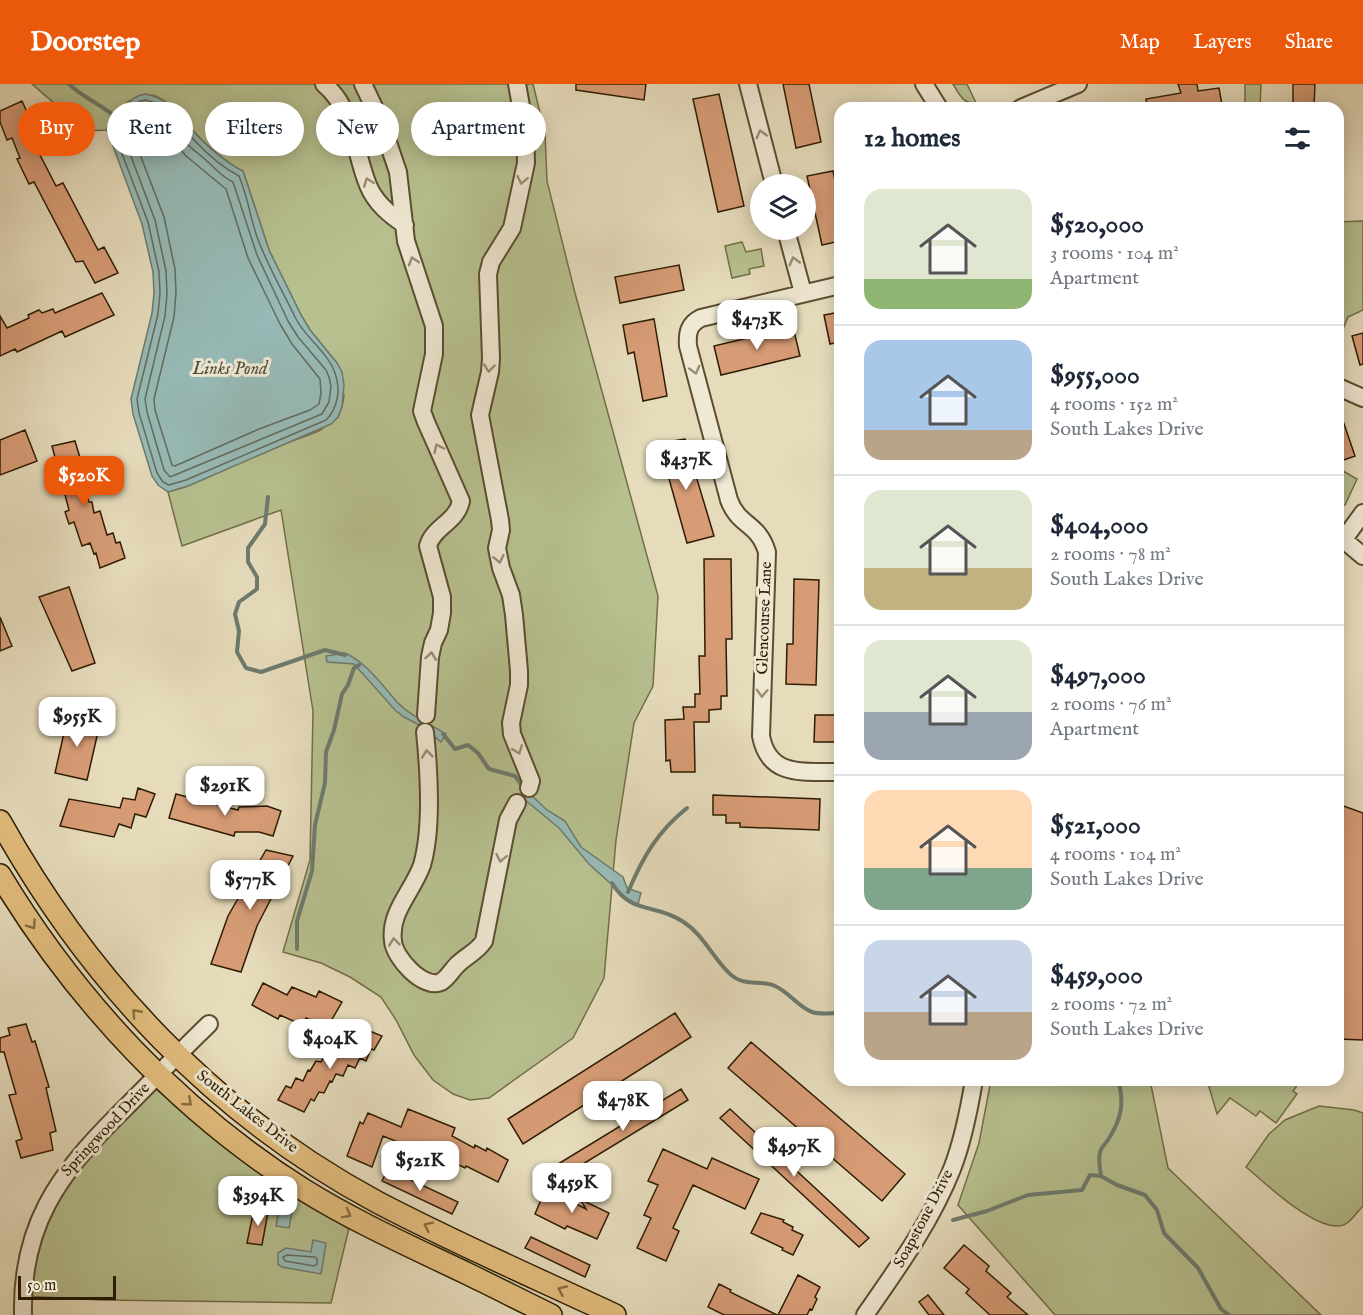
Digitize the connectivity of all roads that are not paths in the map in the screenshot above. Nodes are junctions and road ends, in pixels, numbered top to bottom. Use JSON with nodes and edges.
{"nodes":[{"id":1,"x":324,"y":84,"type":"edge"},
{"id":2,"x":363,"y":84,"type":"edge"},
{"id":3,"x":517,"y":84,"type":"edge"},
{"id":4,"x":748,"y":84,"type":"edge"},
{"id":5,"x":924,"y":84,"type":"edge"},
{"id":6,"x":1078,"y":84,"type":"edge"},
{"id":7,"x":935,"y":102,"type":"edge"},
{"id":8,"x":1035,"y":102,"type":"edge"},
{"id":9,"x":771,"y":174,"type":"edge"},
{"id":10,"x":405,"y":225,"type":"junction"},
{"id":11,"x":789,"y":240,"type":"edge"},
{"id":12,"x":834,"y":286,"type":"edge"},
{"id":13,"x":803,"y":293,"type":"junction"},
{"id":14,"x":1344,"y":390,"type":"edge"},
{"id":15,"x":1363,"y":398,"type":"edge"},
{"id":16,"x":1363,"y":513,"type":"edge"},
{"id":17,"x":1344,"y":534,"type":"edge"},
{"id":18,"x":1344,"y":540,"type":"edge"},
{"id":19,"x":1363,"y":556,"type":"edge"},
{"id":20,"x":426,"y":715,"type":"dead end"},
{"id":21,"x":425,"y":732,"type":"dead end"},
{"id":22,"x":834,"y":772,"type":"edge"},
{"id":23,"x":529,"y":788,"type":"dead end"},
{"id":24,"x":517,"y":803,"type":"dead end"},
{"id":25,"x":0,"y":821,"type":"edge"},
{"id":26,"x":0,"y":875,"type":"edge"},
{"id":27,"x":209,"y":1024,"type":"dead end"},
{"id":28,"x":177,"y":1055,"type":"junction"},
{"id":29,"x":158,"y":1073,"type":"junction"},
{"id":30,"x":973,"y":1086,"type":"edge"},
{"id":31,"x":481,"y":1252,"type":"junction"},
{"id":32,"x":469,"y":1275,"type":"junction"},
{"id":33,"x":23,"y":1315,"type":"edge"},
{"id":34,"x":552,"y":1315,"type":"edge"},
{"id":35,"x":615,"y":1315,"type":"edge"},
{"id":36,"x":865,"y":1315,"type":"edge"}],
"edges":[{"from":10,"to":1,"type":"street","one_way":true},
{"from":2,"to":10,"type":"street"},
{"from":3,"to":23,"type":"street","one_way":true},
{"from":9,"to":4,"type":"street","one_way":true},
{"from":5,"to":7,"type":"street"},
{"from":6,"to":8,"type":"street"},
{"from":20,"to":10,"type":"street","one_way":true},
{"from":13,"to":11,"type":"street","one_way":true},
{"from":12,"to":13,"type":"street","name":"Glencourse Lane"},
{"from":13,"to":22,"type":"street","name":"Glencourse Lane","one_way":true},
{"from":14,"to":15,"type":"street"},
{"from":16,"to":17,"type":"street"},
{"from":18,"to":19,"type":"street"},
{"from":24,"to":21,"type":"street","one_way":true},
{"from":28,"to":25,"type":"main road","name":"South Lakes Drive","one_way":true},
{"from":26,"to":29,"type":"main road","name":"South Lakes Drive","one_way":true},
{"from":27,"to":28,"type":"street","name":"Springwood Drive"},
{"from":28,"to":29,"type":"street","name":"Springwood Drive"},
{"from":31,"to":28,"type":"main road","name":"South Lakes Drive","one_way":true},
{"from":29,"to":32,"type":"main road","name":"South Lakes Drive","one_way":true},
{"from":29,"to":33,"type":"street","name":"Springwood Drive"},
{"from":30,"to":36,"type":"street","name":"Soapstone Drive"},
{"from":31,"to":32,"type":"street"},
{"from":35,"to":31,"type":"main road","name":"South Lakes Drive","one_way":true},
{"from":32,"to":34,"type":"main road","name":"South Lakes Drive"}]}
